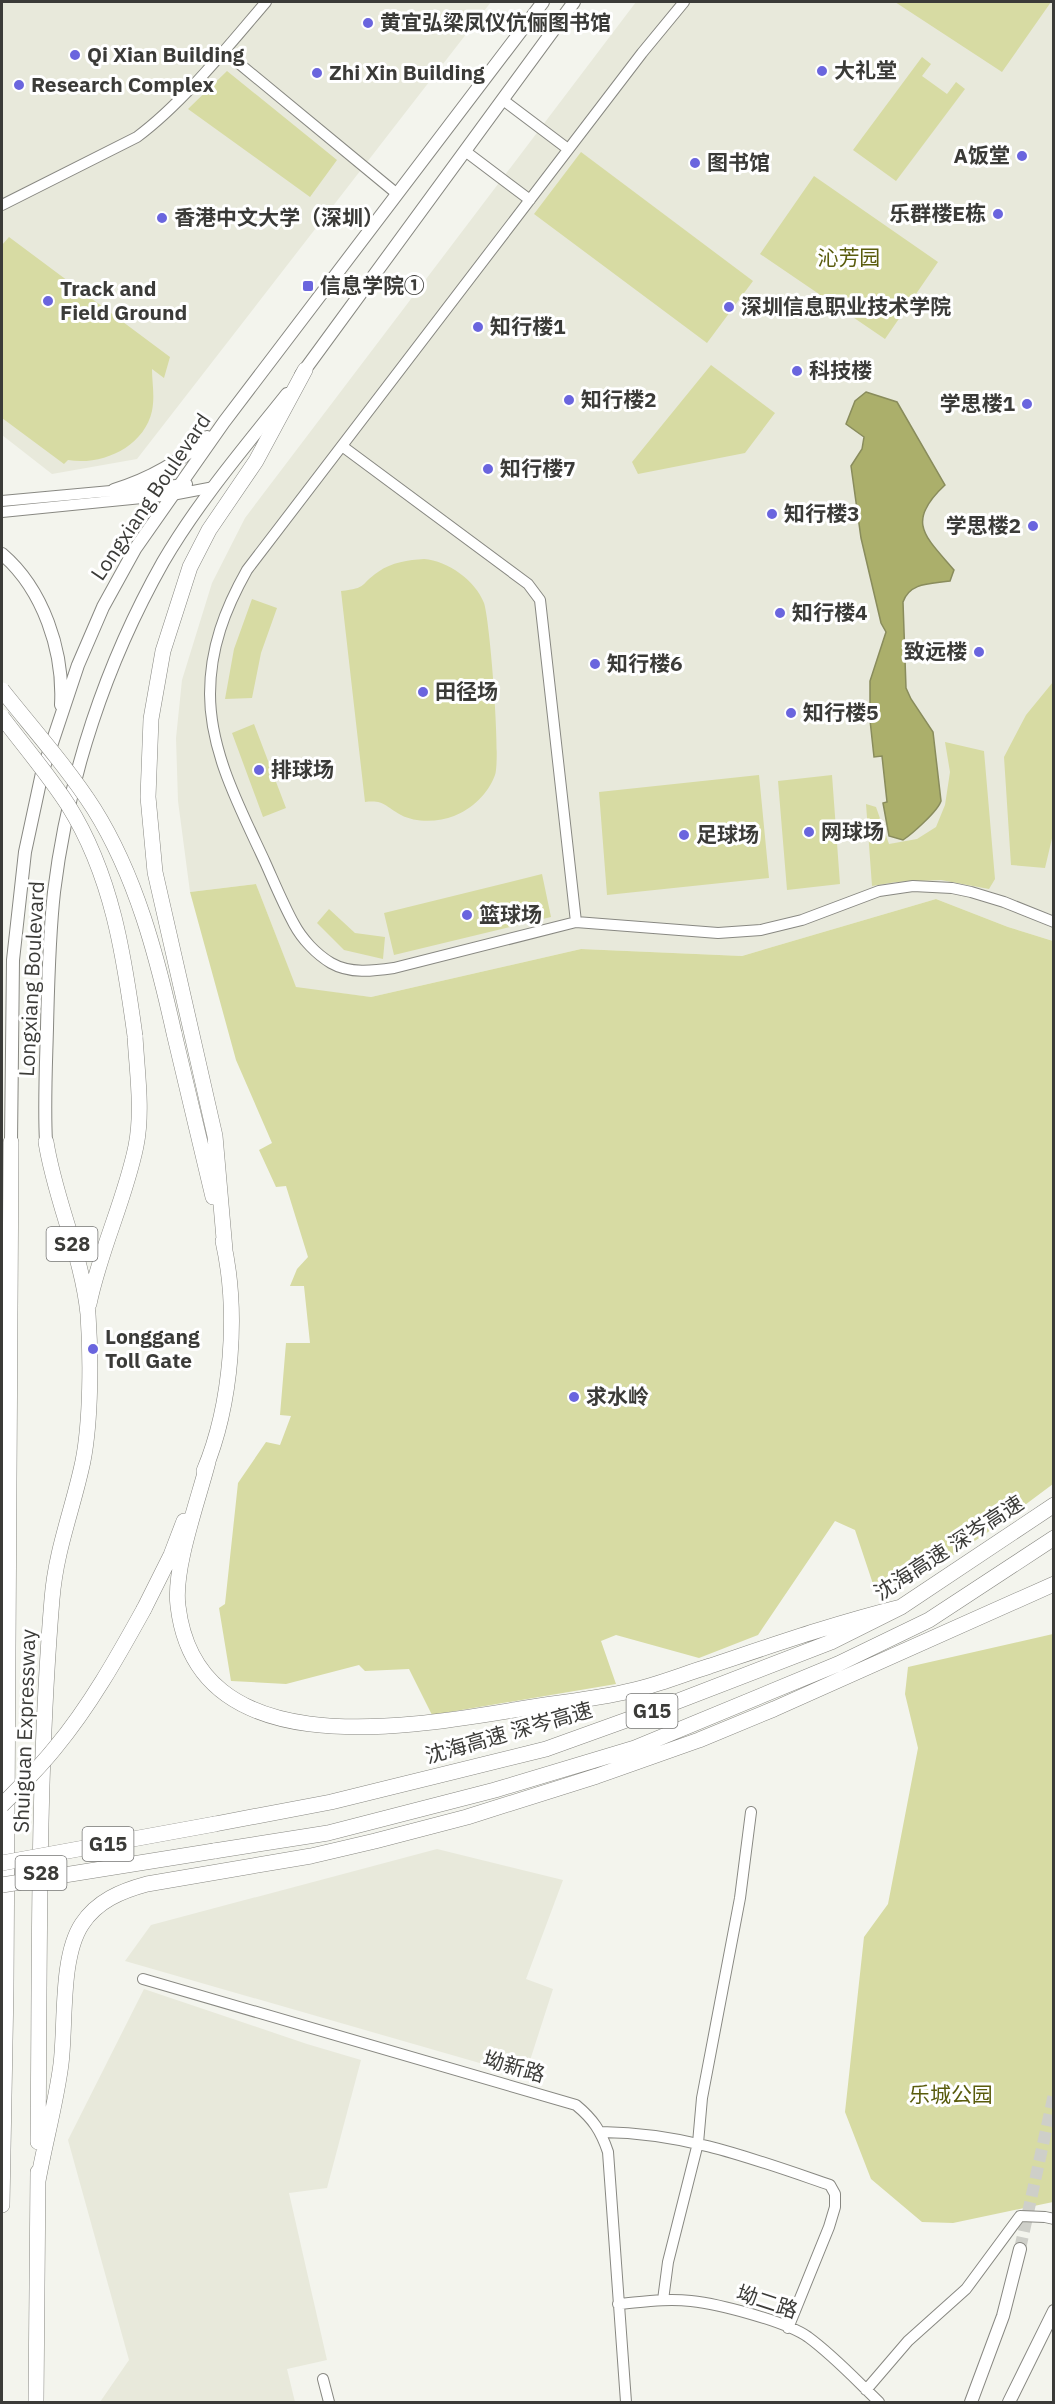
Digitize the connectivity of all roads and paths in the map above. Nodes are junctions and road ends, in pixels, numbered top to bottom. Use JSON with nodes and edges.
{"nodes":[{"id":1,"x":266,"y":2,"type":"edge"},
{"id":2,"x":543,"y":2,"type":"edge"},
{"id":3,"x":574,"y":2,"type":"edge"},
{"id":4,"x":684,"y":2,"type":"edge"},
{"id":5,"x":224,"y":51,"type":"junction"},
{"id":6,"x":503,"y":100,"type":"junction"},
{"id":7,"x":568,"y":149,"type":"junction"},
{"id":8,"x":465,"y":151,"type":"junction"},
{"id":9,"x":396,"y":193,"type":"junction"},
{"id":10,"x":530,"y":200,"type":"junction"},
{"id":11,"x":2,"y":205,"type":"edge"},
{"id":12,"x":305,"y":370,"type":"junction"},
{"id":13,"x":224,"y":422,"type":"junction"},
{"id":14,"x":342,"y":447,"type":"junction"},
{"id":15,"x":181,"y":483,"type":"junction"},
{"id":16,"x":214,"y":487,"type":"junction"},
{"id":17,"x":114,"y":490,"type":"junction"},
{"id":18,"x":172,"y":495,"type":"junction"},
{"id":19,"x":2,"y":501,"type":"edge"},
{"id":20,"x":2,"y":512,"type":"edge"},
{"id":21,"x":2,"y":554,"type":"edge"},
{"id":22,"x":2,"y":690,"type":"edge"},
{"id":23,"x":2,"y":717,"type":"edge"},
{"id":24,"x":59,"y":724,"type":"junction"},
{"id":25,"x":576,"y":922,"type":"junction"},
{"id":26,"x":1053,"y":922,"type":"edge"},
{"id":27,"x":11,"y":1142,"type":"joint"},
{"id":28,"x":46,"y":1142,"type":"joint"},
{"id":29,"x":2,"y":1183,"type":"edge"},
{"id":30,"x":8,"y":1239,"type":"edge"},
{"id":31,"x":225,"y":1250,"type":"junction"},
{"id":32,"x":87,"y":1313,"type":"junction"},
{"id":33,"x":208,"y":1462,"type":"junction"},
{"id":34,"x":1053,"y":1505,"type":"edge"},
{"id":35,"x":1053,"y":1538,"type":"edge"},
{"id":36,"x":1053,"y":1584,"type":"edge"},
{"id":37,"x":901,"y":1607,"type":"junction"},
{"id":38,"x":2,"y":1805,"type":"edge"},
{"id":39,"x":751,"y":1812,"type":"dead end"},
{"id":40,"x":2,"y":1863,"type":"edge"},
{"id":41,"x":2,"y":1885,"type":"edge"},
{"id":42,"x":143,"y":1979,"type":"dead end"},
{"id":43,"x":602,"y":2132,"type":"junction"},
{"id":44,"x":698,"y":2143,"type":"junction"},
{"id":45,"x":38,"y":2181,"type":"junction"},
{"id":46,"x":2,"y":2205,"type":"edge"},
{"id":47,"x":1053,"y":2219,"type":"edge"},
{"id":48,"x":1020,"y":2248,"type":"tunnel mouth"},
{"id":49,"x":663,"y":2300,"type":"junction"},
{"id":50,"x":618,"y":2304,"type":"junction"},
{"id":51,"x":1053,"y":2311,"type":"edge"},
{"id":52,"x":788,"y":2328,"type":"junction"},
{"id":53,"x":323,"y":2379,"type":"dead end"},
{"id":54,"x":866,"y":2390,"type":"junction"},
{"id":55,"x":36,"y":2403,"type":"edge"},
{"id":56,"x":329,"y":2403,"type":"edge"},
{"id":57,"x":626,"y":2403,"type":"edge"},
{"id":58,"x":879,"y":2403,"type":"edge"},
{"id":59,"x":971,"y":2403,"type":"edge"},
{"id":60,"x":1008,"y":2403,"type":"edge"}],
"edges":[{"from":1,"to":5,"type":"street"},
{"from":2,"to":9,"type":"main road","name":"Longxiang Boulevard"},
{"from":3,"to":6,"type":"main road","name":"Longxiang Boulevard"},
{"from":4,"to":7,"type":"street"},
{"from":5,"to":9,"type":"street"},
{"from":5,"to":11,"type":"street"},
{"from":6,"to":7,"type":"street"},
{"from":6,"to":8,"type":"main road","name":"Longxiang Boulevard"},
{"from":7,"to":10,"type":"street"},
{"from":8,"to":10,"type":"street"},
{"from":8,"to":12,"type":"main road","name":"Longxiang Boulevard"},
{"from":9,"to":13,"type":"main road","name":"Longxiang Boulevard"},
{"from":10,"to":14,"type":"street"},
{"from":12,"to":16,"type":"main road","name":"Longxiang Boulevard"},
{"from":12,"to":31,"type":"highway"},
{"from":13,"to":15,"type":"main road","name":"Longxiang Boulevard"},
{"from":13,"to":17,"type":"main road"},
{"from":14,"to":25,"type":"street"},
{"from":14,"to":25,"type":"street"},
{"from":15,"to":16,"type":"street"},
{"from":15,"to":17,"type":"street"},
{"from":15,"to":18,"type":"main road","name":"Longxiang Boulevard"},
{"from":16,"to":18,"type":"street"},
{"from":16,"to":28,"type":"main road","name":"Longxiang Boulevard"},
{"from":17,"to":19,"type":"street"},
{"from":18,"to":20,"type":"street"},
{"from":18,"to":24,"type":"main road","name":"Longxiang Boulevard"},
{"from":21,"to":24,"type":"main road"},
{"from":22,"to":31,"type":"highway","bridge":true},
{"from":23,"to":32,"type":"highway","bridge":true},
{"from":24,"to":27,"type":"main road","name":"Longxiang Boulevard"},
{"from":25,"to":26,"type":"street"},
{"from":27,"to":30,"type":"highway","name":"Shuiguan Expressway","number":"S28"},
{"from":28,"to":32,"type":"highway","name":"Shuiguan Expressway","number":"S28"},
{"from":29,"to":30,"type":"highway"},
{"from":30,"to":46,"type":"highway","name":"Shuiguan Expressway","number":"S28"},
{"from":31,"to":33,"type":"highway"},
{"from":32,"to":45,"type":"highway","name":"Shuiguan Expressway","number":"S28"},
{"from":33,"to":37,"type":"highway"},
{"from":33,"to":38,"type":"highway","bridge":true},
{"from":34,"to":37,"type":"highway","name":"沈海高速 深岑高速","number":"G15"},
{"from":35,"to":41,"type":"highway","number":"G15","bridge":true},
{"from":36,"to":45,"type":"highway"},
{"from":37,"to":40,"type":"highway","name":"沈海高速 深岑高速","number":"G15","bridge":true},
{"from":39,"to":44,"type":"street"},
{"from":42,"to":43,"type":"street","name":"坳新路"},
{"from":43,"to":44,"type":"street"},
{"from":43,"to":50,"type":"street","name":"坳新路"},
{"from":44,"to":49,"type":"street"},
{"from":44,"to":52,"type":"street"},
{"from":45,"to":55,"type":"highway","name":"Shuiguan Expressway","number":"S28"},
{"from":47,"to":54,"type":"street"},
{"from":48,"to":59,"type":"main road"},
{"from":49,"to":50,"type":"street","name":"坳二路"},
{"from":49,"to":52,"type":"street","name":"坳二路"},
{"from":50,"to":57,"type":"street","name":"坳新路"},
{"from":51,"to":60,"type":"main road"},
{"from":52,"to":54,"type":"street","name":"坳二路"},
{"from":53,"to":56,"type":"street"},
{"from":54,"to":58,"type":"street","name":"坳二路"}]}
